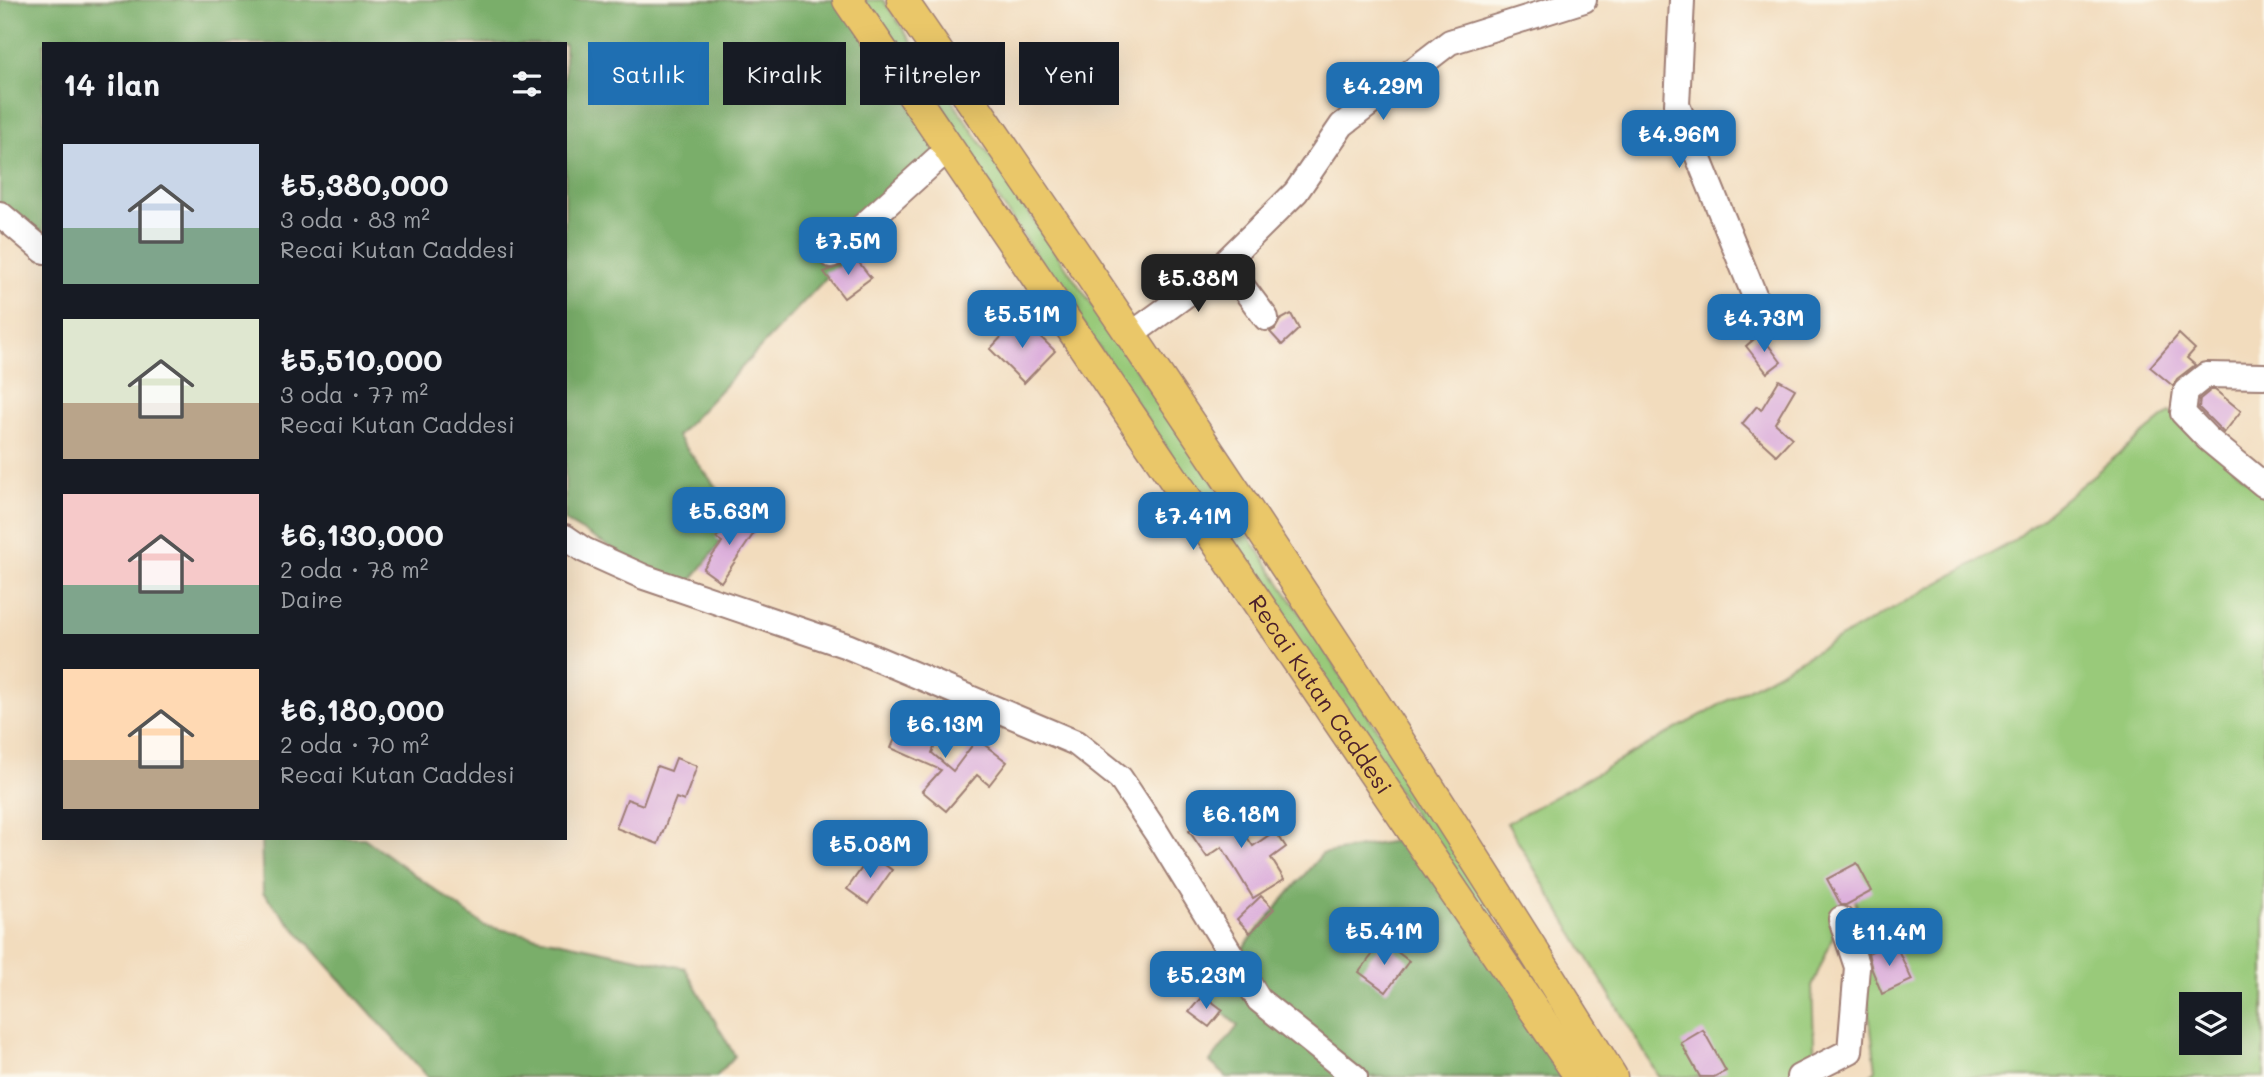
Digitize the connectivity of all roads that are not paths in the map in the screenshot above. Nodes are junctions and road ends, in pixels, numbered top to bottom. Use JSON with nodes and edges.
{"nodes":[{"id":1,"x":848,"y":0,"type":"edge"},
{"id":2,"x":902,"y":0,"type":"edge"},
{"id":3,"x":1584,"y":0,"type":"edge"},
{"id":4,"x":1682,"y":0,"type":"edge"},
{"id":5,"x":949,"y":148,"type":"junction"},
{"id":6,"x":0,"y":214,"type":"edge"},
{"id":7,"x":42,"y":249,"type":"edge"},
{"id":8,"x":831,"y":255,"type":"dead end"},
{"id":9,"x":1209,"y":278,"type":"junction"},
{"id":10,"x":1266,"y":318,"type":"dead end"},
{"id":11,"x":1766,"y":324,"type":"dead end"},
{"id":12,"x":1132,"y":334,"type":"junction"},
{"id":13,"x":2264,"y":376,"type":"edge"},
{"id":14,"x":2264,"y":485,"type":"edge"},
{"id":15,"x":567,"y":538,"type":"edge"},
{"id":16,"x":1841,"y":919,"type":"dead end"},
{"id":17,"x":1355,"y":1077,"type":"edge"},
{"id":18,"x":1580,"y":1077,"type":"edge"},
{"id":19,"x":1612,"y":1077,"type":"edge"},
{"id":20,"x":1799,"y":1077,"type":"edge"}],
"edges":[{"from":1,"to":5,"type":"main road","name":"Recai Kutan Caddesi"},
{"from":2,"to":12,"type":"main road","name":"Recai Kutan Caddesi"},
{"from":3,"to":9,"type":"street"},
{"from":4,"to":11,"type":"street"},
{"from":5,"to":8,"type":"street"},
{"from":5,"to":18,"type":"main road","name":"Recai Kutan Caddesi"},
{"from":6,"to":7,"type":"street"},
{"from":9,"to":10,"type":"street"},
{"from":9,"to":12,"type":"street"},
{"from":12,"to":19,"type":"main road","name":"Recai Kutan Caddesi"},
{"from":13,"to":14,"type":"street"},
{"from":15,"to":17,"type":"street"},
{"from":16,"to":20,"type":"street"}]}
